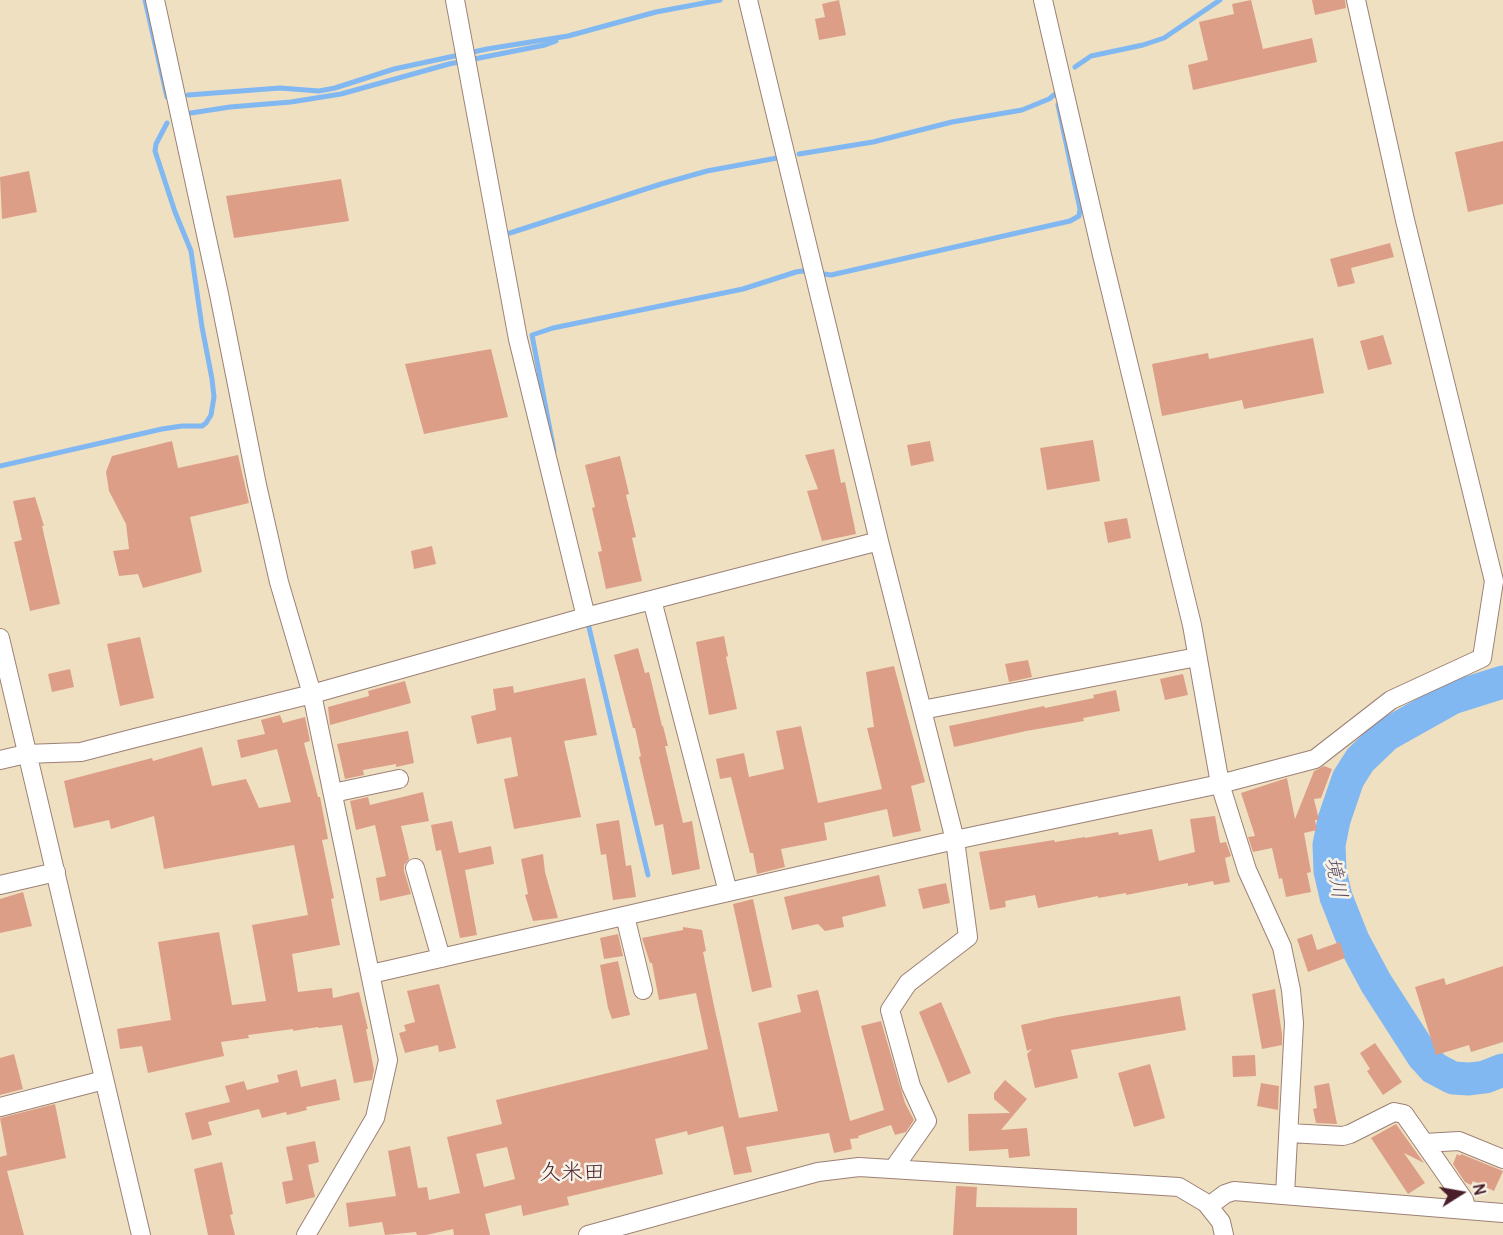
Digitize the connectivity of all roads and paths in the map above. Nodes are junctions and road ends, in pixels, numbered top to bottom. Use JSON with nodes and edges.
{"nodes":[{"id":1,"x":155,"y":0,"type":"edge"},
{"id":2,"x":455,"y":0,"type":"edge"},
{"id":3,"x":748,"y":0,"type":"edge"},
{"id":4,"x":1043,"y":0,"type":"edge"},
{"id":5,"x":1356,"y":0,"type":"edge"},
{"id":6,"x":879,"y":541,"type":"junction"},
{"id":7,"x":1498,"y":580,"type":"edge"},
{"id":8,"x":652,"y":600,"type":"junction"},
{"id":9,"x":586,"y":617,"type":"junction"},
{"id":10,"x":0,"y":638,"type":"edge"},
{"id":11,"x":1197,"y":657,"type":"junction"},
{"id":12,"x":312,"y":694,"type":"junction"},
{"id":13,"x":922,"y":710,"type":"junction"},
{"id":14,"x":26,"y":754,"type":"junction"},
{"id":15,"x":0,"y":760,"type":"edge"},
{"id":16,"x":399,"y":780,"type":"dead end"},
{"id":17,"x":1220,"y":784,"type":"junction"},
{"id":18,"x":333,"y":793,"type":"junction"},
{"id":19,"x":955,"y":840,"type":"junction"},
{"id":20,"x":415,"y":868,"type":"dead end"},
{"id":21,"x":56,"y":873,"type":"junction"},
{"id":22,"x":0,"y":885,"type":"edge"},
{"id":23,"x":728,"y":892,"type":"junction"},
{"id":24,"x":625,"y":916,"type":"junction"},
{"id":25,"x":441,"y":958,"type":"junction"},
{"id":26,"x":371,"y":974,"type":"junction"},
{"id":27,"x":643,"y":990,"type":"dead end"},
{"id":28,"x":104,"y":1080,"type":"junction"},
{"id":29,"x":0,"y":1107,"type":"edge"},
{"id":30,"x":1289,"y":1133,"type":"junction"},
{"id":31,"x":1424,"y":1143,"type":"junction"},
{"id":32,"x":1503,"y":1159,"type":"edge"},
{"id":33,"x":894,"y":1168,"type":"junction"},
{"id":34,"x":1285,"y":1195,"type":"junction"},
{"id":35,"x":1209,"y":1206,"type":"junction"},
{"id":36,"x":1467,"y":1210,"type":"junction"},
{"id":37,"x":1503,"y":1213,"type":"edge"},
{"id":38,"x":141,"y":1235,"type":"edge"},
{"id":39,"x":306,"y":1235,"type":"edge"},
{"id":40,"x":588,"y":1235,"type":"edge"},
{"id":41,"x":1224,"y":1235,"type":"edge"}],
"edges":[{"from":1,"to":12,"type":"street"},
{"from":2,"to":9,"type":"street"},
{"from":3,"to":6,"type":"street"},
{"from":4,"to":11,"type":"street"},
{"from":5,"to":7,"type":"street"},
{"from":6,"to":8,"type":"street"},
{"from":6,"to":13,"type":"street"},
{"from":7,"to":17,"type":"street"},
{"from":8,"to":9,"type":"street"},
{"from":8,"to":23,"type":"street"},
{"from":9,"to":12,"type":"street"},
{"from":10,"to":14,"type":"street"},
{"from":11,"to":13,"type":"street"},
{"from":11,"to":17,"type":"street"},
{"from":12,"to":14,"type":"street"},
{"from":12,"to":18,"type":"street"},
{"from":13,"to":19,"type":"street"},
{"from":14,"to":15,"type":"street"},
{"from":14,"to":21,"type":"street"},
{"from":16,"to":18,"type":"street"},
{"from":17,"to":19,"type":"street"},
{"from":17,"to":30,"type":"street"},
{"from":18,"to":26,"type":"street"},
{"from":19,"to":23,"type":"street"},
{"from":19,"to":33,"type":"street"},
{"from":20,"to":25,"type":"street"},
{"from":21,"to":22,"type":"street"},
{"from":21,"to":28,"type":"street"},
{"from":23,"to":24,"type":"street"},
{"from":24,"to":25,"type":"street"},
{"from":24,"to":27,"type":"street"},
{"from":25,"to":26,"type":"street"},
{"from":26,"to":39,"type":"street"},
{"from":28,"to":29,"type":"street"},
{"from":28,"to":38,"type":"street"},
{"from":30,"to":31,"type":"street"},
{"from":30,"to":34,"type":"street"},
{"from":31,"to":32,"type":"street"},
{"from":31,"to":36,"type":"street"},
{"from":33,"to":35,"type":"street"},
{"from":33,"to":40,"type":"street"},
{"from":34,"to":35,"type":"street"},
{"from":34,"to":36,"type":"street"},
{"from":35,"to":41,"type":"street"},
{"from":36,"to":37,"type":"street"}]}
